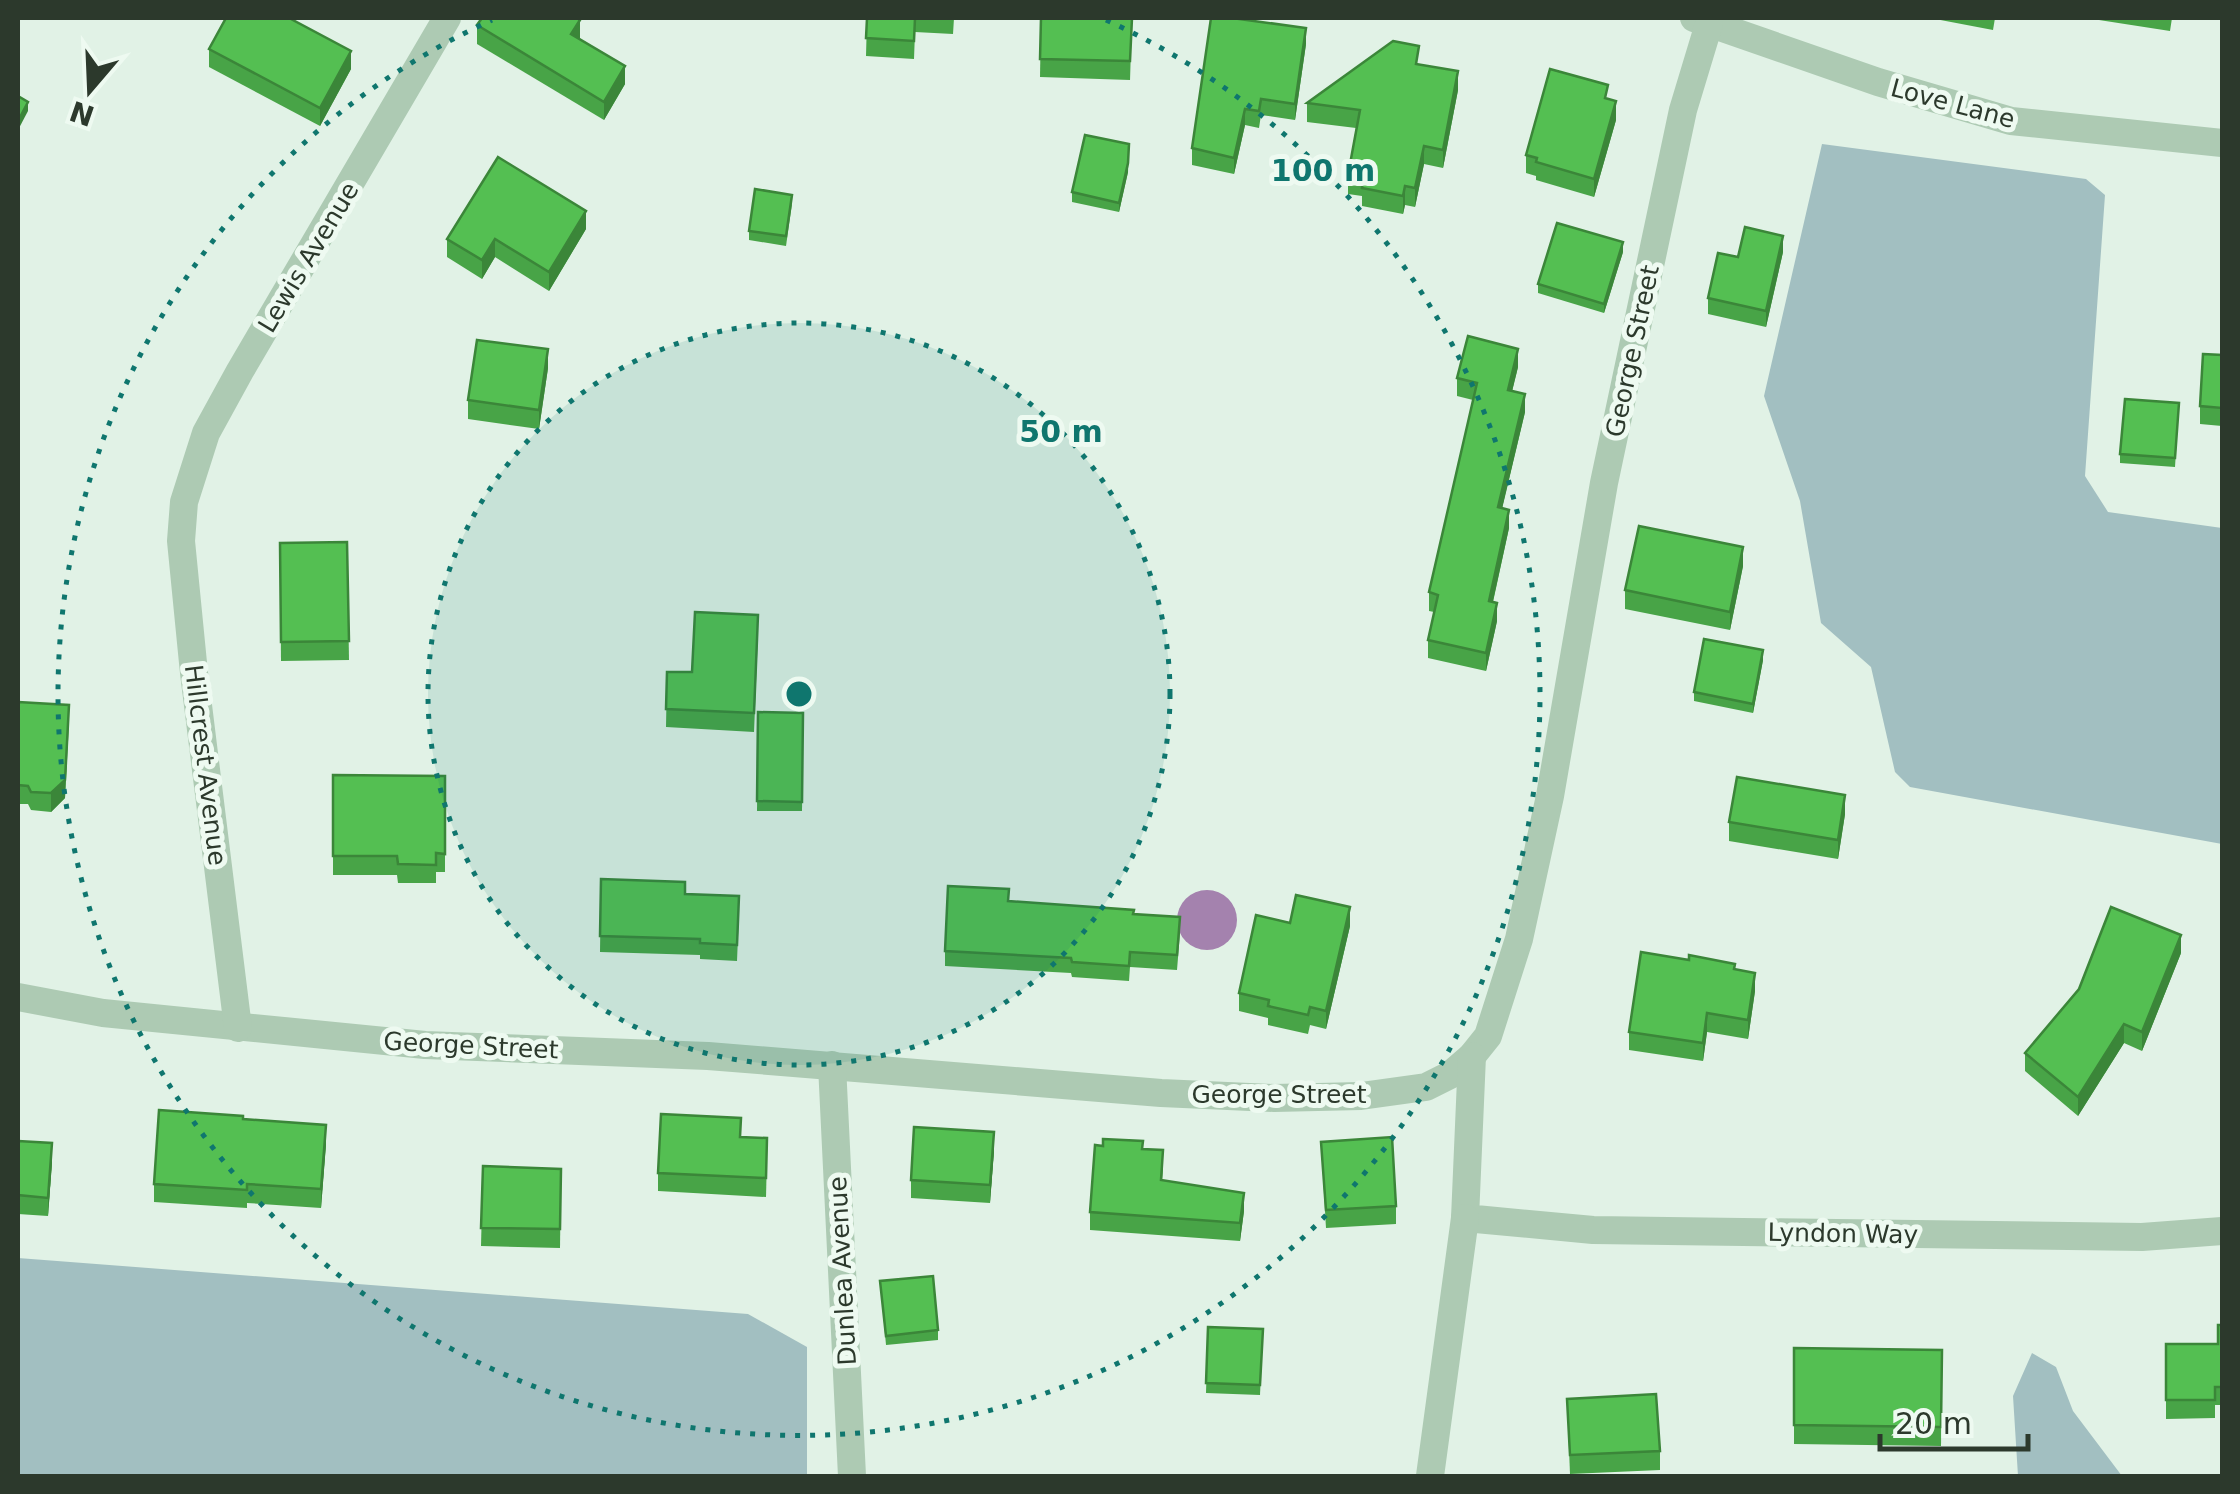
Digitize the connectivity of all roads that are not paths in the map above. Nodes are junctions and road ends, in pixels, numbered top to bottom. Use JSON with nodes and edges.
{"nodes":[{"id":1,"x":447,"y":18,"type":"edge"},
{"id":2,"x":1701,"y":21,"type":"edge"},
{"id":3,"x":2222,"y":144,"type":"edge"},
{"id":4,"x":184,"y":502,"type":"joint"},
{"id":5,"x":18,"y":998,"type":"edge"},
{"id":6,"x":238,"y":1028,"type":"junction"},
{"id":7,"x":1472,"y":1056,"type":"junction"},
{"id":8,"x":832,"y":1064,"type":"junction"},
{"id":9,"x":1465,"y":1218,"type":"junction"},
{"id":10,"x":2222,"y":1231,"type":"edge"},
{"id":11,"x":852,"y":1476,"type":"edge"},
{"id":12,"x":1430,"y":1476,"type":"edge"}],
"edges":[{"from":1,"to":4,"type":"street","name":"Lewis Avenue"},
{"from":2,"to":3,"type":"street","name":"Love Lane"},
{"from":2,"to":7,"type":"street","name":"George Street"},
{"from":4,"to":6,"type":"street","name":"Hillcrest Avenue"},
{"from":5,"to":6,"type":"street","name":"George Street"},
{"from":6,"to":8,"type":"street","name":"George Street"},
{"from":7,"to":8,"type":"street","name":"George Street"},
{"from":7,"to":9,"type":"street"},
{"from":8,"to":11,"type":"street","name":"Dunlea Avenue"},
{"from":9,"to":10,"type":"street","name":"Lyndon Way"},
{"from":9,"to":12,"type":"street"}]}
